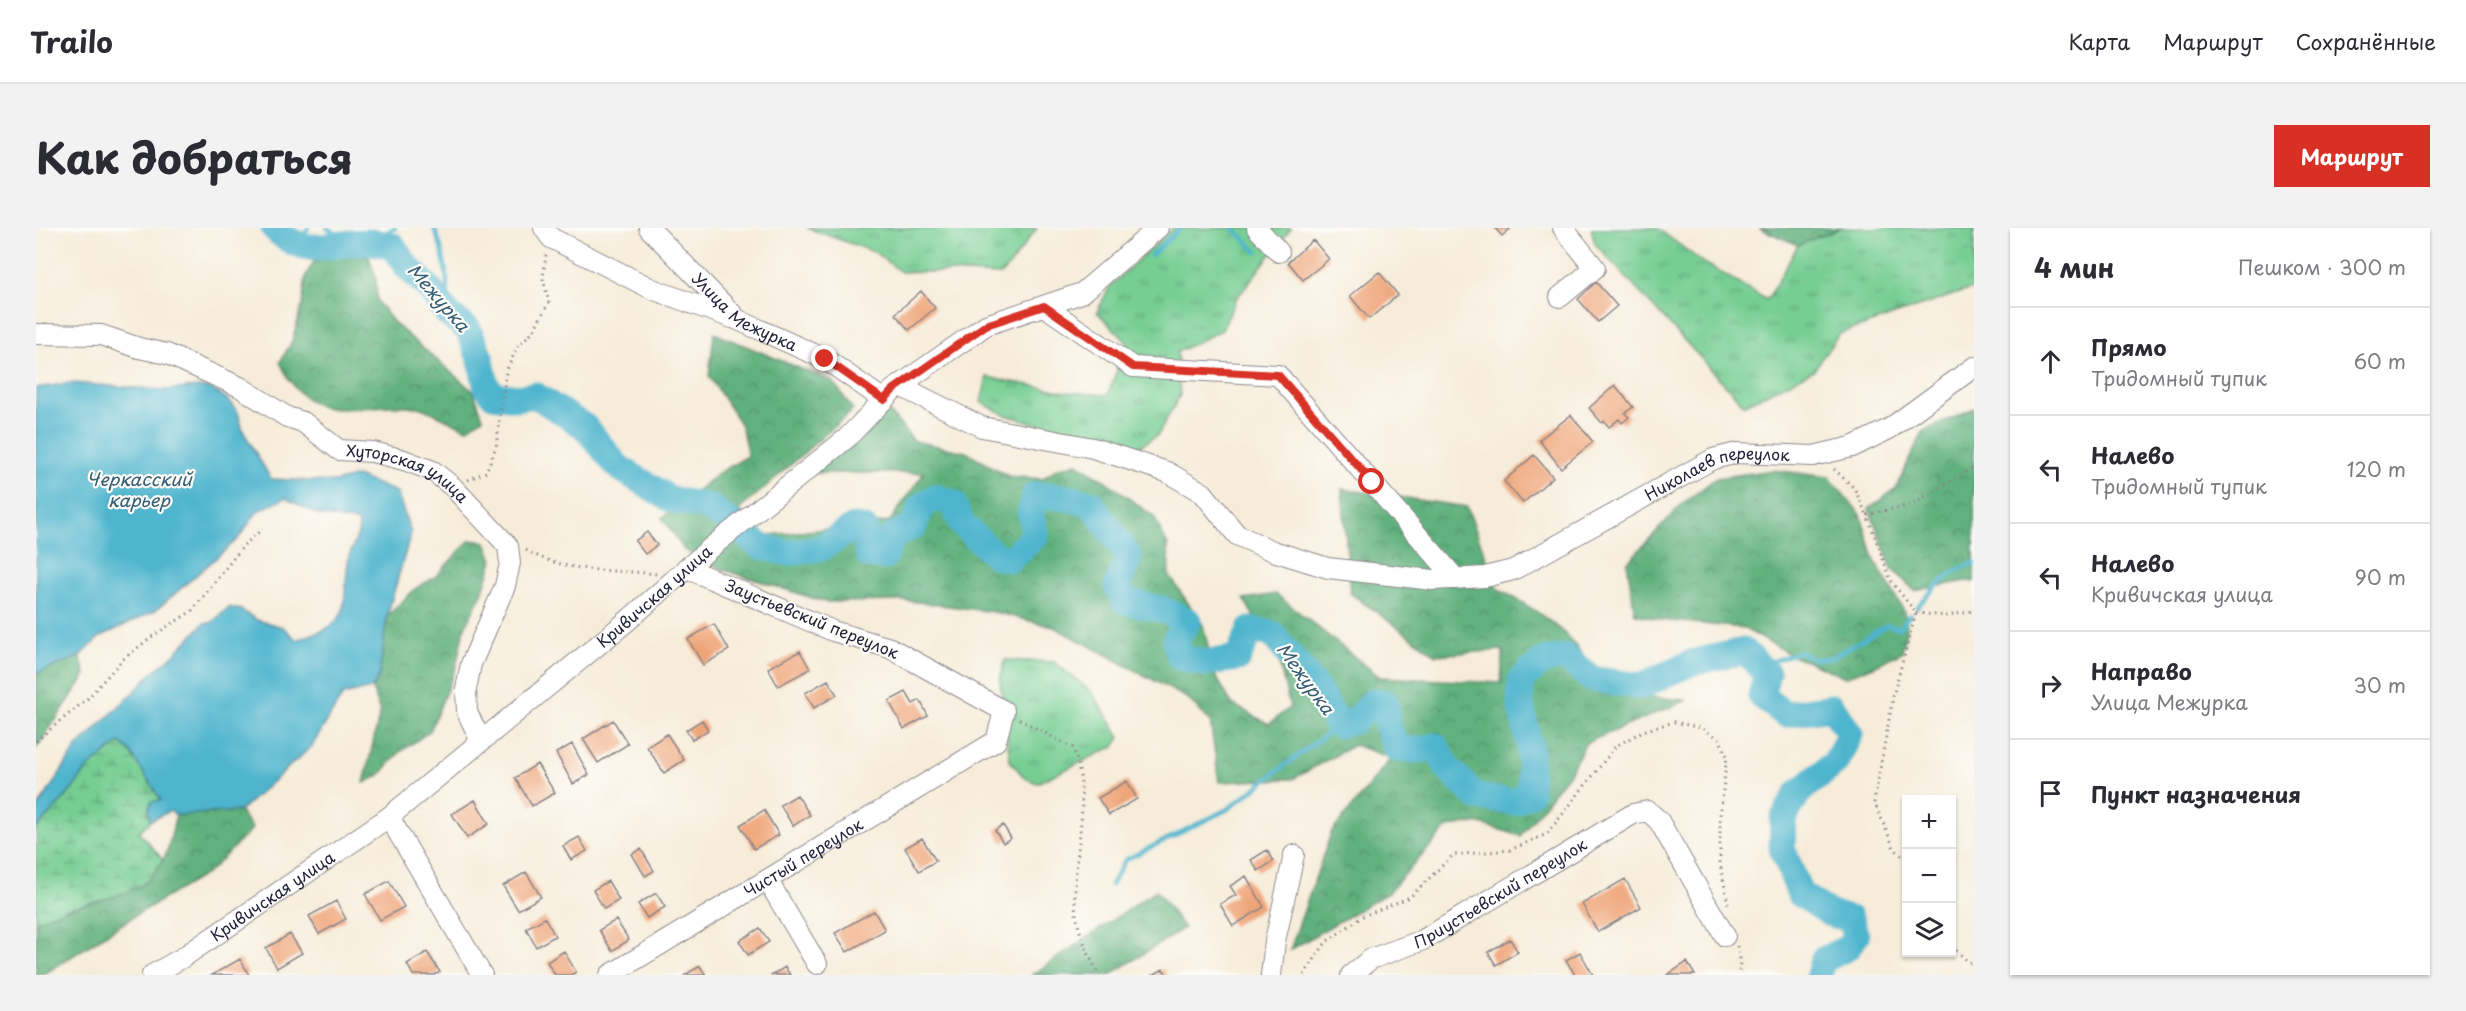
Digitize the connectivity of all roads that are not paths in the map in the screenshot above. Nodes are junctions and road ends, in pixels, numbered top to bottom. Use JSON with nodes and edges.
{"nodes":[{"id":1,"x":649,"y":228,"type":"edge"},
{"id":2,"x":1158,"y":228,"type":"edge"},
{"id":3,"x":1257,"y":228,"type":"edge"},
{"id":4,"x":1563,"y":228,"type":"edge"},
{"id":5,"x":548,"y":233,"type":"edge"},
{"id":6,"x":1280,"y":252,"type":"dead end"},
{"id":7,"x":1560,"y":297,"type":"dead end"},
{"id":8,"x":1044,"y":306,"type":"junction"},
{"id":9,"x":738,"y":320,"type":"junction"},
{"id":10,"x":36,"y":334,"type":"edge"},
{"id":11,"x":1974,"y":367,"type":"edge"},
{"id":12,"x":900,"y":386,"type":"junction"},
{"id":13,"x":884,"y":400,"type":"junction"},
{"id":14,"x":682,"y":572,"type":"junction"},
{"id":15,"x":1456,"y":579,"type":"junction"},
{"id":16,"x":481,"y":741,"type":"junction"},
{"id":17,"x":996,"y":741,"type":"joint"},
{"id":18,"x":389,"y":817,"type":"junction"},
{"id":19,"x":1294,"y":855,"type":"dead end"},
{"id":20,"x":768,"y":881,"type":"junction"},
{"id":21,"x":1725,"y":936,"type":"dead end"},
{"id":22,"x":817,"y":964,"type":"dead end"},
{"id":23,"x":186,"y":967,"type":"edge"},
{"id":24,"x":152,"y":975,"type":"edge"},
{"id":25,"x":482,"y":975,"type":"edge"},
{"id":26,"x":610,"y":975,"type":"edge"},
{"id":27,"x":1271,"y":975,"type":"edge"},
{"id":28,"x":1351,"y":975,"type":"edge"}],
"edges":[{"from":1,"to":9,"type":"street","name":"Улица Межурка"},
{"from":2,"to":8,"type":"street","name":"Кривичская улица"},
{"from":3,"to":6,"type":"street"},
{"from":4,"to":7,"type":"street"},
{"from":5,"to":9,"type":"street"},
{"from":8,"to":12,"type":"street","name":"Кривичская улица"},
{"from":8,"to":15,"type":"street"},
{"from":9,"to":13,"type":"street","name":"Улица Межурка"},
{"from":10,"to":16,"type":"street","name":"Хуторская улица"},
{"from":11,"to":15,"type":"street","name":"Николаев переулок"},
{"from":12,"to":13,"type":"street","name":"Кривичская улица"},
{"from":12,"to":15,"type":"street","name":"Николаев переулок"},
{"from":13,"to":14,"type":"street","name":"Кривичская улица"},
{"from":14,"to":16,"type":"street","name":"Кривичская улица"},
{"from":14,"to":17,"type":"street","name":"Заустьевский переулок"},
{"from":16,"to":18,"type":"street","name":"Кривичская улица"},
{"from":17,"to":20,"type":"street","name":"Чистый переулок"},
{"from":18,"to":23,"type":"street","name":"Кривичская улица"},
{"from":18,"to":25,"type":"street"},
{"from":19,"to":27,"type":"street"},
{"from":20,"to":22,"type":"street"},
{"from":20,"to":26,"type":"street","name":"Чистый переулок"},
{"from":21,"to":28,"type":"street","name":"Приустьевский переулок"},
{"from":23,"to":24,"type":"street","name":"Кривичская улица"}]}
